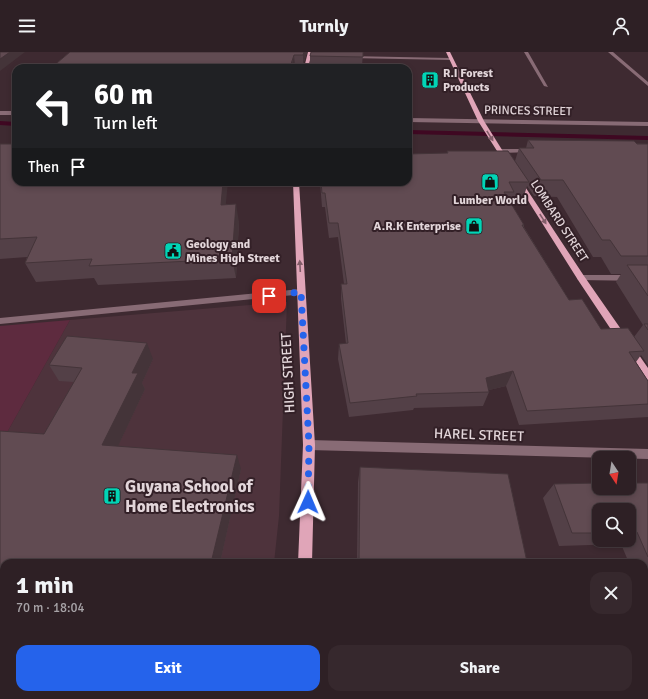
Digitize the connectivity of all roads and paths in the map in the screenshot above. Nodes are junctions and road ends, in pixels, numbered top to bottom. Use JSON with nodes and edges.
{"nodes":[{"id":1,"x":448,"y":52,"type":"edge"},
{"id":2,"x":526,"y":52,"type":"edge"},
{"id":3,"x":610,"y":52,"type":"edge"},
{"id":4,"x":309,"y":54,"type":"edge"},
{"id":5,"x":316,"y":57,"type":"edge"},
{"id":6,"x":348,"y":57,"type":"edge"},
{"id":7,"x":450,"y":59,"type":"junction"},
{"id":8,"x":307,"y":64,"type":"edge"},
{"id":9,"x":648,"y":85,"type":"edge"},
{"id":10,"x":546,"y":86,"type":"dead end"},
{"id":11,"x":0,"y":113,"type":"edge"},
{"id":12,"x":12,"y":113,"type":"edge"},
{"id":13,"x":412,"y":120,"type":"edge"},
{"id":14,"x":481,"y":121,"type":"junction"},
{"id":15,"x":648,"y":124,"type":"edge"},
{"id":16,"x":500,"y":151,"type":"junction"},
{"id":17,"x":538,"y":151,"type":"edge"},
{"id":18,"x":296,"y":186,"type":"edge"},
{"id":19,"x":581,"y":278,"type":"junction"},
{"id":20,"x":648,"y":278,"type":"edge"},
{"id":21,"x":301,"y":292,"type":"junction"},
{"id":22,"x":0,"y":321,"type":"edge"},
{"id":23,"x":648,"y":376,"type":"edge"},
{"id":24,"x":309,"y":445,"type":"junction"},
{"id":25,"x":648,"y":454,"type":"edge"},
{"id":26,"x":305,"y":559,"type":"edge"}],
"edges":[{"from":1,"to":7,"type":"main road","name":"LOMBARD STREET"},
{"from":2,"to":10,"type":"street"},
{"from":3,"to":9,"type":"street"},
{"from":4,"to":5,"type":"street"},
{"from":4,"to":8,"type":"main road"},
{"from":6,"to":7,"type":"street"},
{"from":7,"to":14,"type":"main road","name":"LOMBARD STREET"},
{"from":11,"to":12,"type":"street"},
{"from":13,"to":14,"type":"street","name":"PRINCES STREET"},
{"from":14,"to":15,"type":"street","name":"PRINCES STREET"},
{"from":14,"to":16,"type":"main road","name":"LOMBARD STREET","one_way":true},
{"from":16,"to":17,"type":"street"},
{"from":16,"to":19,"type":"main road","name":"LOMBARD STREET","one_way":true},
{"from":21,"to":18,"type":"main road","name":"HIGH STREET","one_way":true},
{"from":19,"to":20,"type":"street"},
{"from":19,"to":23,"type":"main road","name":"LOMBARD STREET"},
{"from":21,"to":22,"type":"street"},
{"from":21,"to":24,"type":"main road","name":"HIGH STREET"},
{"from":24,"to":25,"type":"street","name":"HAREL STREET"},
{"from":24,"to":26,"type":"main road","name":"HIGH STREET"}]}
